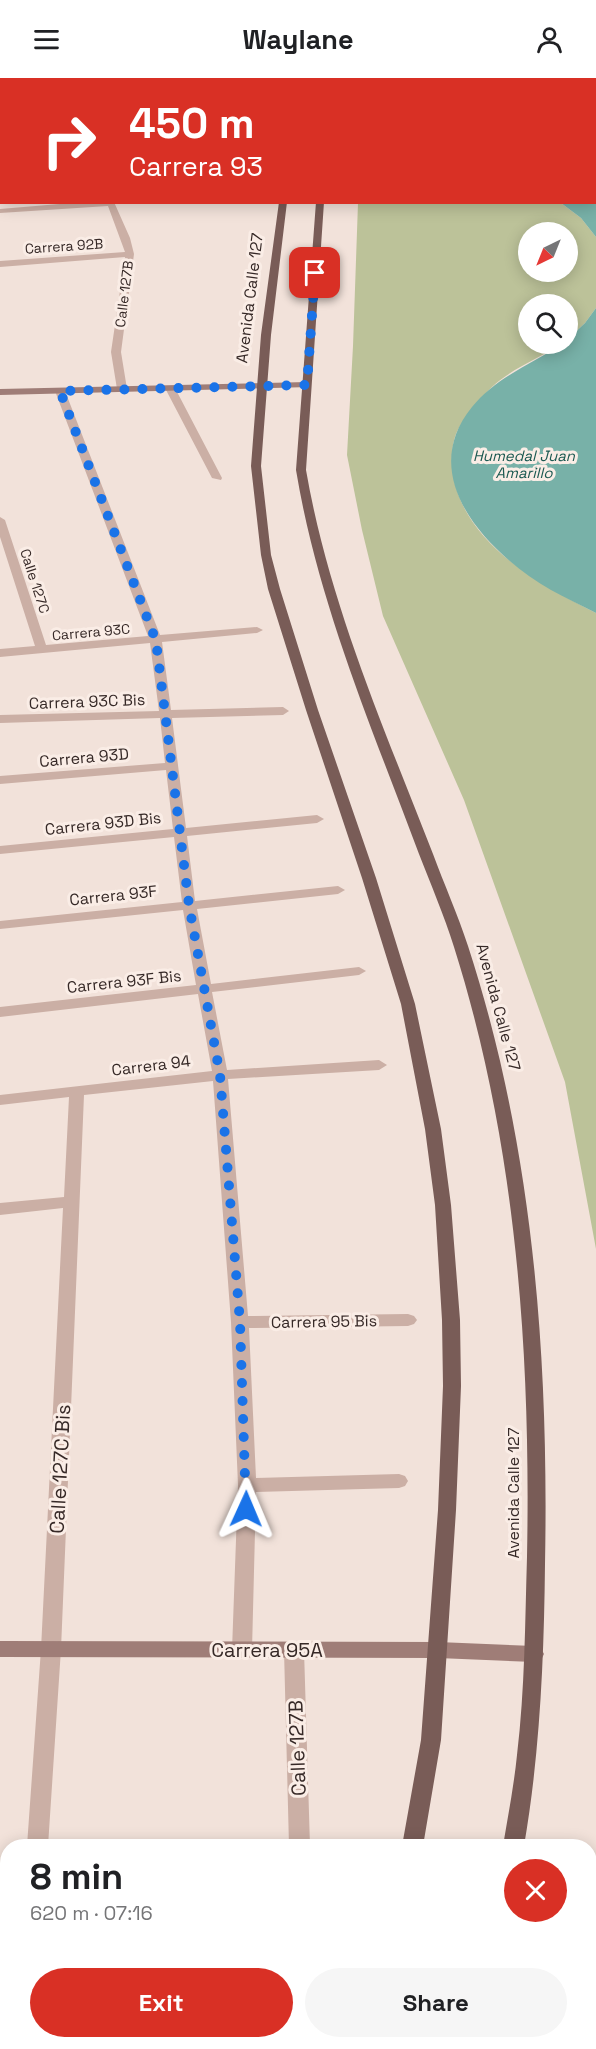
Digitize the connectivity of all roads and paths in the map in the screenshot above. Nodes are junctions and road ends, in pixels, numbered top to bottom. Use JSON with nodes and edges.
{"nodes":[{"id":1,"x":96,"y":204,"type":"edge"},
{"id":2,"x":110,"y":204,"type":"edge"},
{"id":3,"x":283,"y":204,"type":"edge"},
{"id":4,"x":320,"y":204,"type":"edge"},
{"id":5,"x":0,"y":211,"type":"edge"},
{"id":6,"x":130,"y":254,"type":"junction"},
{"id":7,"x":0,"y":264,"type":"edge"},
{"id":8,"x":307,"y":385,"type":"junction"},
{"id":9,"x":261,"y":386,"type":"junction"},
{"id":10,"x":170,"y":388,"type":"junction"},
{"id":11,"x":122,"y":389,"type":"junction"},
{"id":12,"x":60,"y":391,"type":"junction"},
{"id":13,"x":0,"y":392,"type":"edge"},
{"id":14,"x":217,"y":478,"type":"dead end"},
{"id":15,"x":0,"y":520,"type":"edge"},
{"id":16,"x":257,"y":630,"type":"dead end"},
{"id":17,"x":156,"y":641,"type":"junction"},
{"id":18,"x":42,"y":651,"type":"junction"},
{"id":19,"x":0,"y":653,"type":"edge"},
{"id":20,"x":282,"y":711,"type":"dead end"},
{"id":21,"x":166,"y":715,"type":"junction"},
{"id":22,"x":0,"y":719,"type":"edge"},
{"id":23,"x":171,"y":766,"type":"junction"},
{"id":24,"x":0,"y":780,"type":"edge"},
{"id":25,"x":317,"y":819,"type":"dead end"},
{"id":26,"x":178,"y":832,"type":"junction"},
{"id":27,"x":0,"y":850,"type":"edge"},
{"id":28,"x":338,"y":890,"type":"dead end"},
{"id":29,"x":189,"y":905,"type":"junction"},
{"id":30,"x":0,"y":925,"type":"edge"},
{"id":31,"x":359,"y":971,"type":"dead end"},
{"id":32,"x":204,"y":990,"type":"junction"},
{"id":33,"x":0,"y":1012,"type":"edge"},
{"id":34,"x":380,"y":1065,"type":"dead end"},
{"id":35,"x":220,"y":1075,"type":"junction"},
{"id":36,"x":77,"y":1092,"type":"junction"},
{"id":37,"x":0,"y":1100,"type":"edge"},
{"id":38,"x":72,"y":1202,"type":"junction"},
{"id":39,"x":0,"y":1209,"type":"edge"},
{"id":40,"x":408,"y":1320,"type":"dead end"},
{"id":41,"x":240,"y":1322,"type":"junction"},
{"id":42,"x":399,"y":1481,"type":"dead end"},
{"id":43,"x":247,"y":1485,"type":"junction"},
{"id":44,"x":0,"y":1649,"type":"edge"},
{"id":45,"x":51,"y":1649,"type":"junction"},
{"id":46,"x":242,"y":1650,"type":"junction"},
{"id":47,"x":294,"y":1650,"type":"junction"},
{"id":48,"x":438,"y":1650,"type":"junction"},
{"id":49,"x":534,"y":1654,"type":"junction"},
{"id":50,"x":37,"y":1839,"type":"edge"},
{"id":51,"x":300,"y":1839,"type":"edge"},
{"id":52,"x":414,"y":1839,"type":"edge"},
{"id":53,"x":515,"y":1839,"type":"edge"}],
"edges":[{"from":1,"to":5,"type":"street"},
{"from":2,"to":6,"type":"street","name":"Calle 127B"},
{"from":3,"to":9,"type":"main road","name":"Avenida Calle 127"},
{"from":4,"to":8,"type":"main road","name":"Avenida Calle 127"},
{"from":6,"to":7,"type":"street","name":"Carrera 92B"},
{"from":6,"to":11,"type":"street","name":"Calle 127B"},
{"from":8,"to":9,"type":"street"},
{"from":8,"to":49,"type":"main road","name":"Avenida Calle 127"},
{"from":9,"to":10,"type":"street"},
{"from":9,"to":48,"type":"main road","name":"Avenida Calle 127"},
{"from":10,"to":11,"type":"street"},
{"from":10,"to":14,"type":"street"},
{"from":11,"to":12,"type":"street"},
{"from":12,"to":13,"type":"street"},
{"from":12,"to":17,"type":"street"},
{"from":15,"to":18,"type":"street","name":"Calle 127C"},
{"from":16,"to":17,"type":"street","name":"Carrera 93C"},
{"from":17,"to":18,"type":"street","name":"Carrera 93C"},
{"from":17,"to":21,"type":"street"},
{"from":18,"to":19,"type":"street","name":"Carrera 93C"},
{"from":20,"to":21,"type":"street","name":"Carrera 93C Bis"},
{"from":21,"to":22,"type":"street","name":"Carrera 93C Bis"},
{"from":21,"to":23,"type":"street"},
{"from":23,"to":24,"type":"street","name":"Carrera 93D"},
{"from":23,"to":26,"type":"street"},
{"from":25,"to":26,"type":"street","name":"Carrera 93D Bis"},
{"from":26,"to":27,"type":"street","name":"Carrera 93D Bis"},
{"from":26,"to":29,"type":"street"},
{"from":28,"to":29,"type":"street","name":"Carrera 93F"},
{"from":29,"to":30,"type":"street","name":"Carrera 93F"},
{"from":29,"to":32,"type":"street"},
{"from":31,"to":32,"type":"street","name":"Carrera 93F Bis"},
{"from":32,"to":33,"type":"street","name":"Carrera 93F Bis"},
{"from":32,"to":35,"type":"street"},
{"from":34,"to":35,"type":"street","name":"Carrera 94"},
{"from":35,"to":36,"type":"street","name":"Carrera 94"},
{"from":35,"to":41,"type":"street"},
{"from":36,"to":37,"type":"street","name":"Carrera 94"},
{"from":36,"to":38,"type":"street","name":"Calle 127C Bis"},
{"from":38,"to":39,"type":"street"},
{"from":38,"to":45,"type":"street","name":"Calle 127C Bis"},
{"from":40,"to":41,"type":"street","name":"Carrera 95 Bis"},
{"from":41,"to":43,"type":"street"},
{"from":42,"to":43,"type":"street"},
{"from":43,"to":46,"type":"street"},
{"from":44,"to":45,"type":"street","name":"Carrera 95A"},
{"from":45,"to":46,"type":"street","name":"Carrera 95A"},
{"from":45,"to":50,"type":"street","name":"Calle 127C Bis"},
{"from":46,"to":47,"type":"street","name":"Carrera 95A"},
{"from":47,"to":48,"type":"street","name":"Carrera 95A"},
{"from":47,"to":51,"type":"street","name":"Calle 127B"},
{"from":48,"to":49,"type":"street","name":"Carrera 95A"},
{"from":48,"to":52,"type":"main road","name":"Avenida Calle 127"},
{"from":49,"to":53,"type":"main road","name":"Avenida Calle 127"}]}
